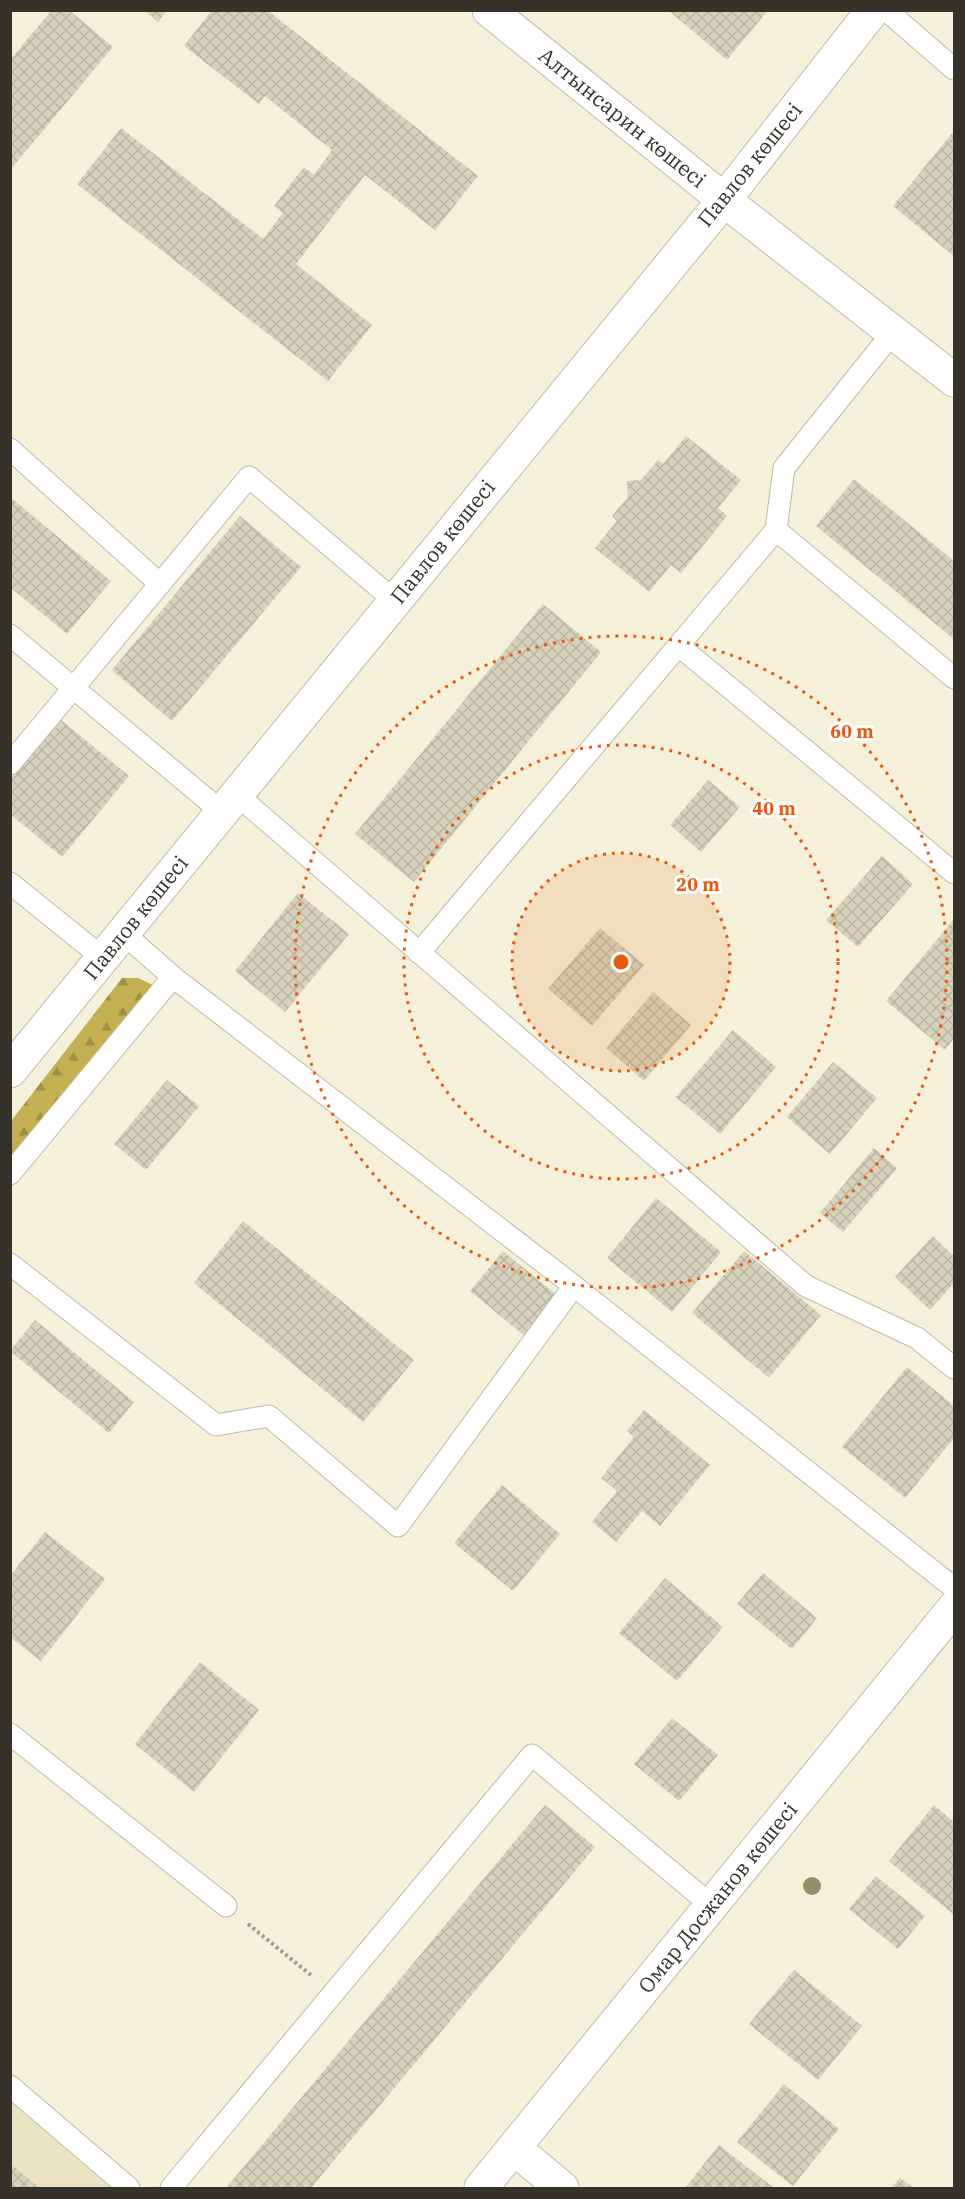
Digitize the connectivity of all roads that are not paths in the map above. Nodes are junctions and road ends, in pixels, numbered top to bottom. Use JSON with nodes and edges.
{"nodes":[{"id":1,"x":489,"y":10,"type":"edge"},
{"id":2,"x":873,"y":10,"type":"edge"},
{"id":3,"x":886,"y":10,"type":"edge"},
{"id":4,"x":954,"y":69,"type":"edge"},
{"id":5,"x":724,"y":200,"type":"junction"},
{"id":6,"x":894,"y":331,"type":"junction"},
{"id":7,"x":954,"y":380,"type":"edge"},
{"id":8,"x":10,"y":449,"type":"edge"},
{"id":9,"x":776,"y":530,"type":"junction"},
{"id":10,"x":160,"y":584,"type":"junction"},
{"id":11,"x":395,"y":600,"type":"junction"},
{"id":12,"x":10,"y":635,"type":"edge"},
{"id":13,"x":679,"y":646,"type":"junction"},
{"id":14,"x":954,"y":678,"type":"edge"},
{"id":15,"x":74,"y":688,"type":"junction"},
{"id":16,"x":10,"y":764,"type":"edge"},
{"id":17,"x":230,"y":804,"type":"junction"},
{"id":18,"x":954,"y":873,"type":"edge"},
{"id":19,"x":10,"y":883,"type":"edge"},
{"id":20,"x":124,"y":934,"type":"junction"},
{"id":21,"x":419,"y":953,"type":"junction"},
{"id":22,"x":103,"y":958,"type":"junction"},
{"id":23,"x":173,"y":977,"type":"junction"},
{"id":24,"x":10,"y":1071,"type":"edge"},
{"id":25,"x":10,"y":1174,"type":"edge"},
{"id":26,"x":10,"y":1264,"type":"edge"},
{"id":27,"x":574,"y":1287,"type":"junction"},
{"id":28,"x":954,"y":1368,"type":"edge"},
{"id":29,"x":954,"y":1588,"type":"edge"},
{"id":30,"x":954,"y":1608,"type":"edge"},
{"id":31,"x":10,"y":1734,"type":"edge"},
{"id":32,"x":226,"y":1906,"type":"road end"},
{"id":33,"x":712,"y":1906,"type":"junction"},
{"id":34,"x":10,"y":2086,"type":"edge"},
{"id":35,"x":514,"y":2148,"type":"junction"},
{"id":36,"x":129,"y":2188,"type":"edge"},
{"id":37,"x":171,"y":2188,"type":"edge"},
{"id":38,"x":481,"y":2188,"type":"edge"},
{"id":39,"x":562,"y":2188,"type":"edge"}],
"edges":[{"from":1,"to":5,"type":"street","name":"Алтынсарин көшесі"},
{"from":2,"to":5,"type":"street","name":"Павлов көшесі"},
{"from":3,"to":4,"type":"lane"},
{"from":5,"to":6,"type":"street","name":"Алтынсарин көшесі"},
{"from":5,"to":11,"type":"street","name":"Павлов көшесі"},
{"from":6,"to":7,"type":"street","name":"Алтынсарин көшесі"},
{"from":6,"to":9,"type":"lane"},
{"from":8,"to":10,"type":"lane"},
{"from":9,"to":13,"type":"lane"},
{"from":9,"to":14,"type":"lane"},
{"from":10,"to":11,"type":"lane"},
{"from":10,"to":15,"type":"lane"},
{"from":11,"to":17,"type":"street","name":"Павлов көшесі"},
{"from":12,"to":15,"type":"lane"},
{"from":13,"to":18,"type":"lane"},
{"from":13,"to":21,"type":"lane"},
{"from":15,"to":16,"type":"lane"},
{"from":15,"to":17,"type":"lane"},
{"from":17,"to":20,"type":"street","name":"Павлов көшесі"},
{"from":17,"to":21,"type":"lane"},
{"from":19,"to":22,"type":"lane"},
{"from":20,"to":22,"type":"street","name":"Павлов көшесі"},
{"from":20,"to":23,"type":"lane"},
{"from":21,"to":28,"type":"lane"},
{"from":22,"to":24,"type":"street","name":"Павлов көшесі"},
{"from":23,"to":25,"type":"lane"},
{"from":23,"to":27,"type":"lane"},
{"from":26,"to":27,"type":"lane"},
{"from":27,"to":29,"type":"lane"},
{"from":30,"to":33,"type":"street","name":"Омар Досжанов көшесі"},
{"from":31,"to":32,"type":"lane"},
{"from":33,"to":35,"type":"street","name":"Омар Досжанов көшесі"},
{"from":33,"to":37,"type":"lane"},
{"from":34,"to":36,"type":"lane"},
{"from":35,"to":38,"type":"street","name":"Омар Досжанов көшесі"},
{"from":35,"to":39,"type":"street"}]}
